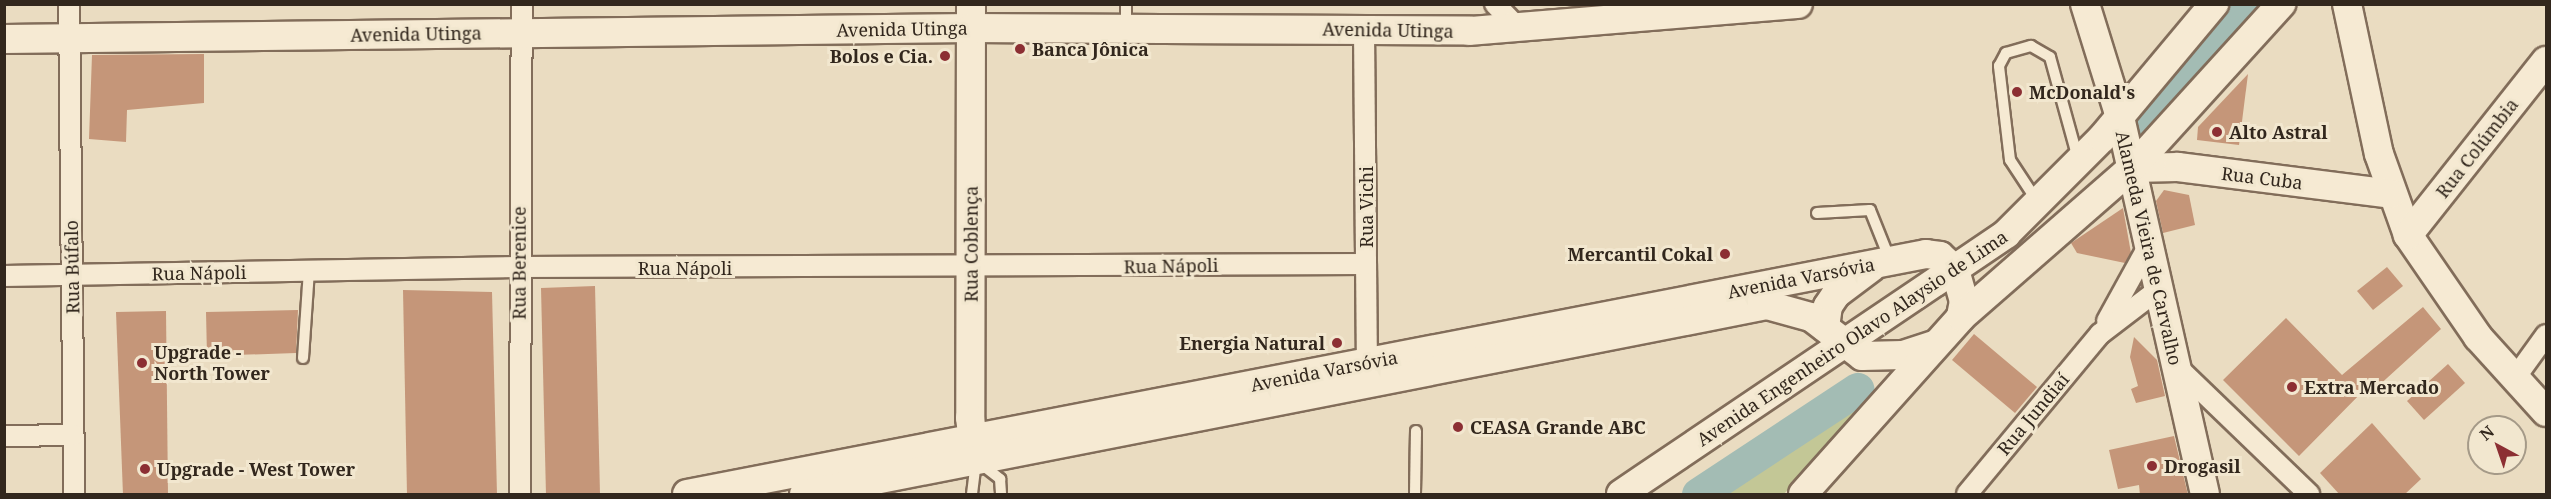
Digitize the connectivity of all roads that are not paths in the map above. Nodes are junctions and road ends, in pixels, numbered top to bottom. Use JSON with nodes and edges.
{"nodes":[{"id":1,"x":69,"y":4,"type":"edge"},
{"id":2,"x":1495,"y":4,"type":"edge"},
{"id":3,"x":1798,"y":4,"type":"edge"},
{"id":4,"x":2085,"y":4,"type":"edge"},
{"id":5,"x":2214,"y":4,"type":"edge"},
{"id":6,"x":2281,"y":4,"type":"edge"},
{"id":7,"x":2347,"y":4,"type":"edge"},
{"id":8,"x":971,"y":16,"type":"edge"},
{"id":9,"x":1126,"y":17,"type":"edge"},
{"id":10,"x":521,"y":18,"type":"edge"},
{"id":11,"x":1364,"y":29,"type":"junction"},
{"id":12,"x":1520,"y":29,"type":"junction"},
{"id":13,"x":4,"y":39,"type":"edge"},
{"id":14,"x":69,"y":40,"type":"junction"},
{"id":15,"x":2547,"y":61,"type":"edge"},
{"id":16,"x":2120,"y":117,"type":"junction"},
{"id":17,"x":2079,"y":162,"type":"junction"},
{"id":18,"x":2132,"y":168,"type":"junction"},
{"id":19,"x":2391,"y":194,"type":"junction"},
{"id":20,"x":2039,"y":203,"type":"junction"},
{"id":21,"x":1817,"y":213,"type":"dead end"},
{"id":22,"x":2408,"y":235,"type":"junction"},
{"id":23,"x":2149,"y":245,"type":"junction"},
{"id":24,"x":1886,"y":261,"type":"junction"},
{"id":25,"x":1366,"y":264,"type":"junction"},
{"id":26,"x":518,"y":267,"type":"junction"},
{"id":27,"x":971,"y":268,"type":"junction"},
{"id":28,"x":309,"y":270,"type":"junction"},
{"id":29,"x":1955,"y":270,"type":"junction"},
{"id":30,"x":4,"y":276,"type":"edge"},
{"id":31,"x":72,"y":276,"type":"junction"},
{"id":32,"x":2159,"y":289,"type":"junction"},
{"id":33,"x":1961,"y":317,"type":"junction"},
{"id":34,"x":2100,"y":334,"type":"junction"},
{"id":35,"x":2547,"y":335,"type":"edge"},
{"id":36,"x":1835,"y":336,"type":"junction"},
{"id":37,"x":1934,"y":345,"type":"junction"},
{"id":38,"x":303,"y":358,"type":"dead end"},
{"id":39,"x":2176,"y":366,"type":"junction"},
{"id":40,"x":1367,"y":375,"type":"junction"},
{"id":41,"x":2515,"y":378,"type":"junction"},
{"id":42,"x":2547,"y":412,"type":"edge"},
{"id":43,"x":1416,"y":431,"type":"dead end"},
{"id":44,"x":73,"y":435,"type":"junction"},
{"id":45,"x":4,"y":436,"type":"edge"},
{"id":46,"x":973,"y":450,"type":"junction"},
{"id":47,"x":74,"y":495,"type":"edge"},
{"id":48,"x":520,"y":495,"type":"edge"},
{"id":49,"x":687,"y":495,"type":"edge"},
{"id":50,"x":804,"y":495,"type":"edge"},
{"id":51,"x":972,"y":495,"type":"edge"},
{"id":52,"x":1001,"y":495,"type":"edge"},
{"id":53,"x":1415,"y":495,"type":"edge"},
{"id":54,"x":1621,"y":495,"type":"edge"},
{"id":55,"x":1803,"y":495,"type":"edge"},
{"id":56,"x":1967,"y":495,"type":"edge"},
{"id":57,"x":2205,"y":495,"type":"edge"},
{"id":58,"x":2309,"y":495,"type":"edge"}],
"edges":[{"from":1,"to":14,"type":"street","name":"Rua Búfalo"},
{"from":2,"to":12,"type":"street"},
{"from":3,"to":12,"type":"main road","name":"Avenida Utinga"},
{"from":4,"to":16,"type":"main road","name":"Alameda Vieira de Carvalho"},
{"from":5,"to":16,"type":"main road","name":"Avenida Engenheiro Olavo Alaysio de Lima"},
{"from":6,"to":18,"type":"main road","name":"Avenida Engenheiro Olavo Alaysio de Lima"},
{"from":7,"to":19,"type":"main road"},
{"from":8,"to":9,"type":"main road","name":"Avenida Utinga"},
{"from":8,"to":10,"type":"main road","name":"Avenida Utinga"},
{"from":8,"to":27,"type":"main road","name":"Rua Coblença"},
{"from":9,"to":11,"type":"main road","name":"Avenida Utinga"},
{"from":10,"to":14,"type":"main road","name":"Avenida Utinga"},
{"from":10,"to":26,"type":"street","name":"Rua Berenice"},
{"from":11,"to":12,"type":"main road","name":"Avenida Utinga"},
{"from":11,"to":25,"type":"street","name":"Rua Vichi"},
{"from":13,"to":14,"type":"main road","name":"Avenida Utinga"},
{"from":14,"to":31,"type":"street","name":"Rua Búfalo"},
{"from":15,"to":22,"type":"main road","name":"Rua Colúmbia"},
{"from":16,"to":17,"type":"main road","name":"Avenida Engenheiro Olavo Alaysio de Lima"},
{"from":16,"to":18,"type":"main road","name":"Alameda Vieira de Carvalho"},
{"from":17,"to":20,"type":"main road","name":"Avenida Engenheiro Olavo Alaysio de Lima"},
{"from":17,"to":20,"type":"lane"},
{"from":18,"to":19,"type":"main road","name":"Rua Cuba"},
{"from":18,"to":23,"type":"main road","name":"Alameda Vieira de Carvalho"},
{"from":18,"to":33,"type":"main road","name":"Avenida Engenheiro Olavo Alaysio de Lima"},
{"from":19,"to":22,"type":"main road"},
{"from":20,"to":29,"type":"main road","name":"Avenida Engenheiro Olavo Alaysio de Lima"},
{"from":21,"to":24,"type":"lane"},
{"from":22,"to":41,"type":"main road"},
{"from":23,"to":32,"type":"main road","name":"Alameda Vieira de Carvalho"},
{"from":23,"to":34,"type":"street","name":"Rua Jundiaí"},
{"from":24,"to":29,"type":"main road","name":"Avenida Varsóvia"},
{"from":24,"to":36,"type":"main road"},
{"from":24,"to":40,"type":"main road","name":"Avenida Varsóvia"},
{"from":25,"to":27,"type":"street","name":"Rua Nápoli"},
{"from":25,"to":40,"type":"street","name":"Rua Vichi"},
{"from":26,"to":27,"type":"street","name":"Rua Nápoli"},
{"from":26,"to":28,"type":"street","name":"Rua Nápoli"},
{"from":26,"to":48,"type":"street","name":"Rua Berenice"},
{"from":27,"to":46,"type":"main road","name":"Rua Coblença"},
{"from":28,"to":31,"type":"street","name":"Rua Nápoli"},
{"from":28,"to":38,"type":"lane"},
{"from":29,"to":33,"type":"main road"},
{"from":29,"to":36,"type":"main road","name":"Avenida Engenheiro Olavo Alaysio de Lima"},
{"from":30,"to":31,"type":"street","name":"Rua Nápoli"},
{"from":31,"to":44,"type":"street","name":"Rua Búfalo"},
{"from":32,"to":34,"type":"street","name":"Rua Jundiaí"},
{"from":32,"to":39,"type":"main road","name":"Alameda Vieira de Carvalho"},
{"from":33,"to":37,"type":"main road","name":"Avenida Engenheiro Olavo Alaysio de Lima"},
{"from":34,"to":56,"type":"street","name":"Rua Jundiaí"},
{"from":35,"to":41,"type":"street"},
{"from":36,"to":37,"type":"main road","name":"Avenida Varsóvia"},
{"from":36,"to":40,"type":"main road","name":"Avenida Varsóvia"},
{"from":36,"to":54,"type":"main road","name":"Avenida Engenheiro Olavo Alaysio de Lima"},
{"from":37,"to":55,"type":"main road","name":"Avenida Engenheiro Olavo Alaysio de Lima"},
{"from":39,"to":57,"type":"main road","name":"Alameda Vieira de Carvalho"},
{"from":39,"to":58,"type":"street"},
{"from":40,"to":46,"type":"main road","name":"Avenida Varsóvia"},
{"from":41,"to":42,"type":"main road"},
{"from":43,"to":53,"type":"lane"},
{"from":44,"to":45,"type":"street"},
{"from":44,"to":47,"type":"street","name":"Rua Búfalo"},
{"from":46,"to":49,"type":"main road","name":"Avenida Varsóvia"},
{"from":46,"to":50,"type":"main road","name":"Avenida Varsóvia"},
{"from":46,"to":51,"type":"lane"},
{"from":46,"to":52,"type":"lane"}]}
